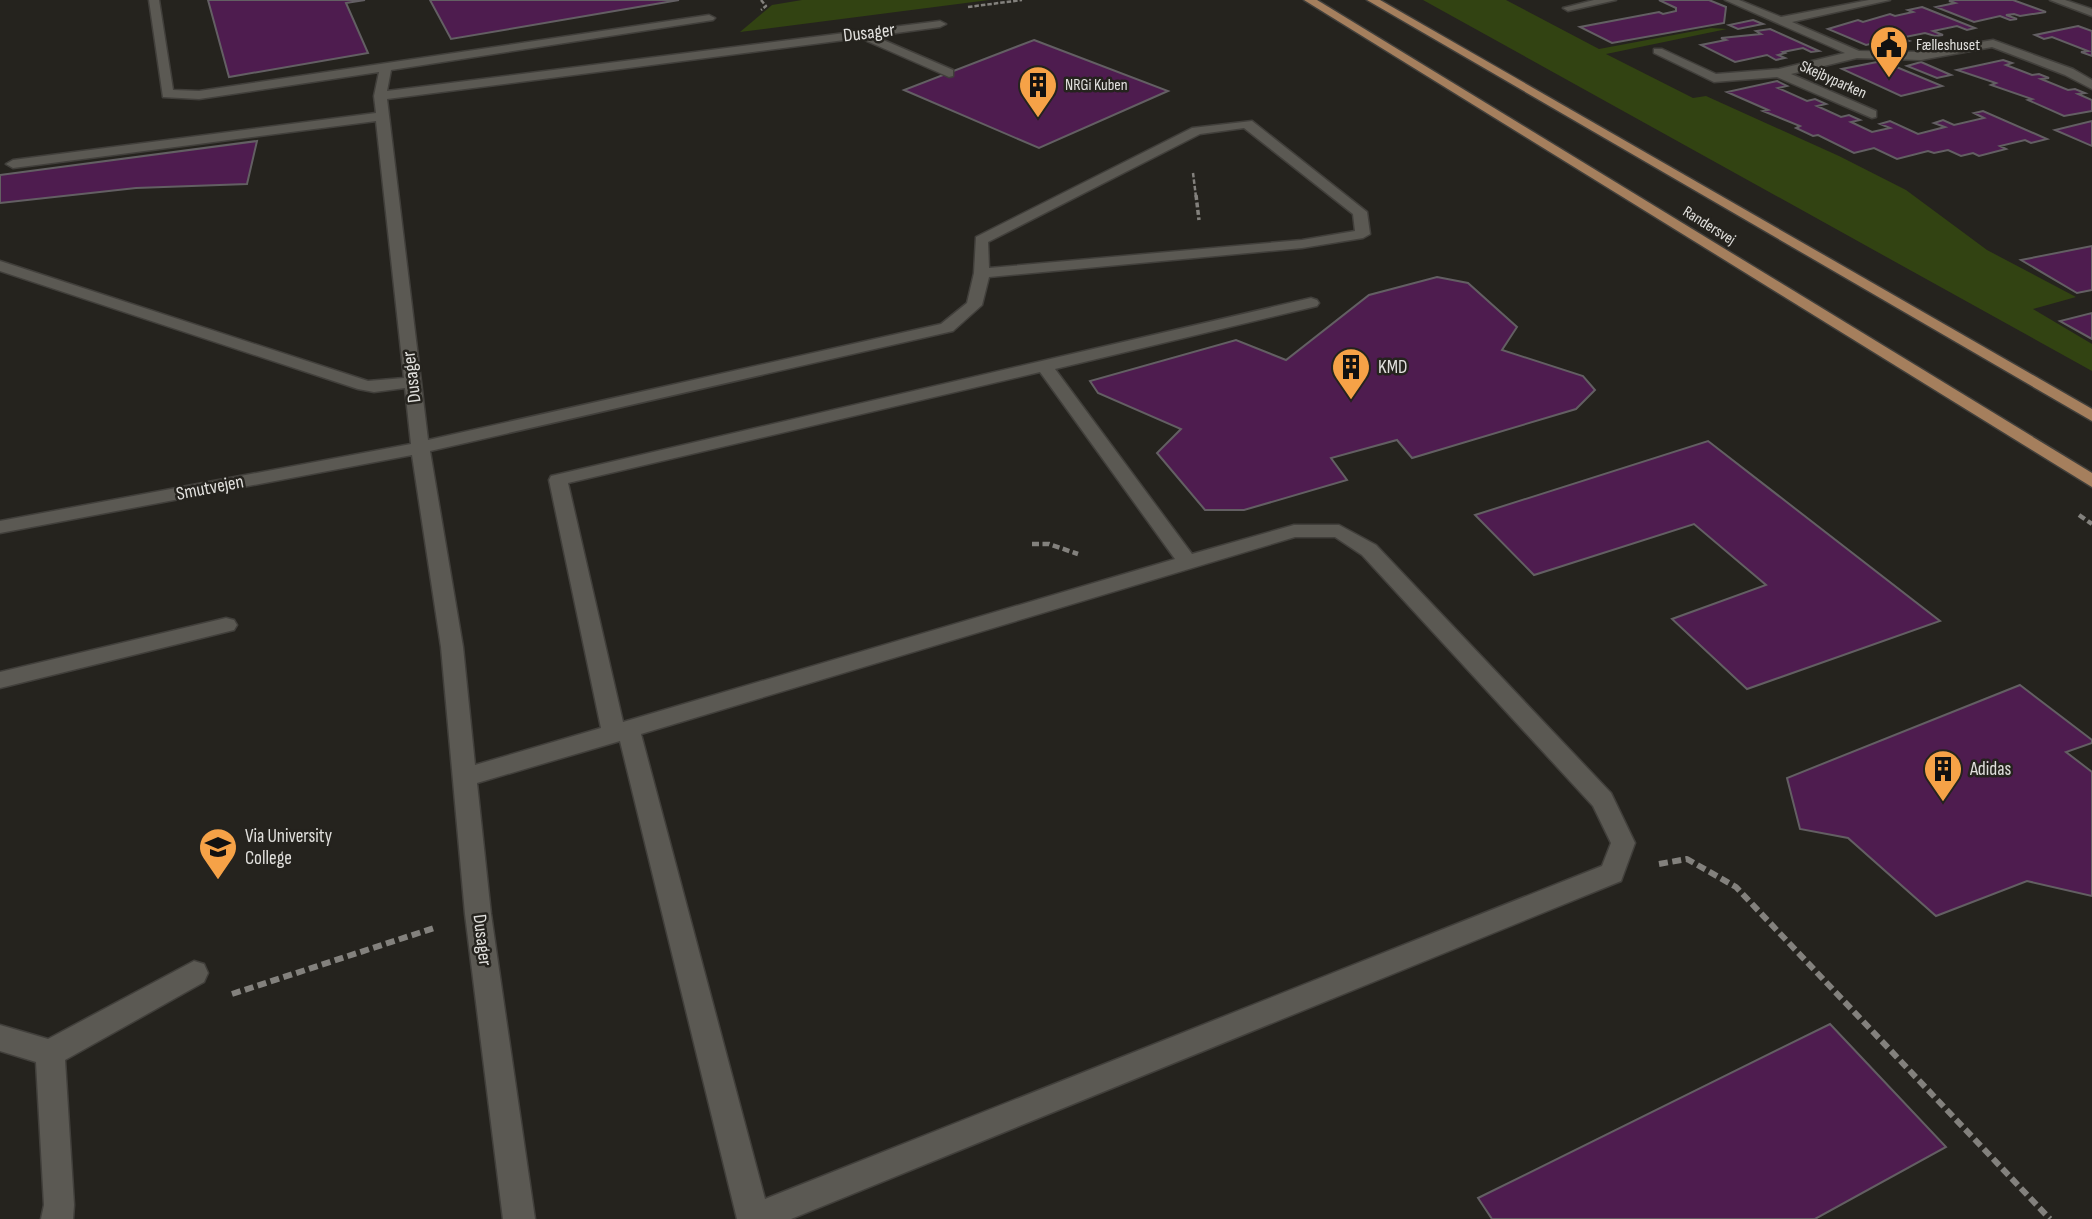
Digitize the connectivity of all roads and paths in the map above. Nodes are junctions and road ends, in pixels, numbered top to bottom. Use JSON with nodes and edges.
{"nodes":[{"id":1,"x":154,"y":0,"type":"edge"},
{"id":2,"x":1309,"y":0,"type":"edge"},
{"id":3,"x":1372,"y":0,"type":"edge"},
{"id":4,"x":1611,"y":0,"type":"edge"},
{"id":5,"x":1730,"y":0,"type":"edge"},
{"id":6,"x":1885,"y":0,"type":"edge"},
{"id":7,"x":2055,"y":0,"type":"edge"},
{"id":8,"x":1567,"y":8,"type":"dead end"},
{"id":9,"x":2090,"y":12,"type":"edge"},
{"id":10,"x":709,"y":18,"type":"dead end"},
{"id":11,"x":1780,"y":21,"type":"junction"},
{"id":12,"x":940,"y":24,"type":"dead end"},
{"id":13,"x":861,"y":34,"type":"junction"},
{"id":14,"x":1658,"y":51,"type":"dead end"},
{"id":15,"x":1857,"y":54,"type":"junction"},
{"id":16,"x":386,"y":67,"type":"junction"},
{"id":17,"x":949,"y":73,"type":"dead end"},
{"id":18,"x":1779,"y":73,"type":"junction"},
{"id":19,"x":2092,"y":85,"type":"edge"},
{"id":20,"x":381,"y":106,"type":"junction"},
{"id":21,"x":1872,"y":114,"type":"dead end"},
{"id":22,"x":1146,"y":156,"type":"junction"},
{"id":23,"x":13,"y":164,"type":"dead end"},
{"id":24,"x":1219,"y":251,"type":"junction"},
{"id":25,"x":0,"y":266,"type":"edge"},
{"id":26,"x":982,"y":273,"type":"junction"},
{"id":27,"x":1311,"y":303,"type":"dead end"},
{"id":28,"x":1044,"y":366,"type":"junction"},
{"id":29,"x":412,"y":382,"type":"junction"},
{"id":30,"x":2092,"y":416,"type":"edge"},
{"id":31,"x":420,"y":447,"type":"junction"},
{"id":32,"x":2092,"y":481,"type":"edge"},
{"id":33,"x":0,"y":527,"type":"edge"},
{"id":34,"x":1188,"y":563,"type":"junction"},
{"id":35,"x":226,"y":625,"type":"dead end"},
{"id":36,"x":0,"y":680,"type":"edge"},
{"id":37,"x":621,"y":732,"type":"junction"},
{"id":38,"x":466,"y":777,"type":"junction"},
{"id":39,"x":1612,"y":873,"type":"junction"},
{"id":40,"x":478,"y":914,"type":"junction"},
{"id":41,"x":194,"y":973,"type":"dead end"},
{"id":42,"x":219,"y":998,"type":"dead end"},
{"id":43,"x":0,"y":1038,"type":"edge"},
{"id":44,"x":50,"y":1053,"type":"junction"},
{"id":45,"x":57,"y":1219,"type":"edge"},
{"id":46,"x":519,"y":1219,"type":"edge"},
{"id":47,"x":754,"y":1219,"type":"edge"},
{"id":48,"x":2050,"y":1219,"type":"edge"}],
"edges":[{"from":1,"to":16,"type":"street"},
{"from":2,"to":32,"type":"main road","name":"Randersvej"},
{"from":3,"to":30,"type":"main road","name":"Randersvej"},
{"from":4,"to":8,"type":"street"},
{"from":5,"to":11,"type":"street","name":"Skejbyparken"},
{"from":6,"to":11,"type":"street"},
{"from":7,"to":9,"type":"street"},
{"from":10,"to":16,"type":"street"},
{"from":11,"to":15,"type":"street","name":"Skejbyparken"},
{"from":12,"to":13,"type":"street","name":"Dusager"},
{"from":13,"to":17,"type":"street"},
{"from":13,"to":20,"type":"street","name":"Dusager"},
{"from":14,"to":18,"type":"street"},
{"from":15,"to":18,"type":"street","name":"Skejbyparken"},
{"from":15,"to":19,"type":"street","name":"Skejbyparken"},
{"from":16,"to":20,"type":"street"},
{"from":18,"to":21,"type":"street","name":"Skejbyparken"},
{"from":20,"to":23,"type":"street"},
{"from":20,"to":29,"type":"street","name":"Dusager"},
{"from":22,"to":24,"type":"path"},
{"from":22,"to":24,"type":"street"},
{"from":22,"to":26,"type":"street","name":"Smutvejen"},
{"from":24,"to":26,"type":"street"},
{"from":25,"to":29,"type":"street"},
{"from":26,"to":31,"type":"street","name":"Smutvejen"},
{"from":27,"to":28,"type":"street"},
{"from":28,"to":34,"type":"street"},
{"from":28,"to":37,"type":"street"},
{"from":29,"to":31,"type":"street","name":"Dusager"},
{"from":31,"to":33,"type":"street","name":"Smutvejen"},
{"from":31,"to":38,"type":"street","name":"Dusager"},
{"from":34,"to":37,"type":"street"},
{"from":34,"to":39,"type":"street"},
{"from":35,"to":36,"type":"street"},
{"from":37,"to":38,"type":"street"},
{"from":37,"to":47,"type":"street"},
{"from":38,"to":40,"type":"street","name":"Dusager"},
{"from":39,"to":47,"type":"street"},
{"from":39,"to":48,"type":"path"},
{"from":40,"to":42,"type":"path"},
{"from":40,"to":46,"type":"street","name":"Dusager"},
{"from":41,"to":44,"type":"street"},
{"from":43,"to":44,"type":"street"},
{"from":44,"to":45,"type":"street"}]}
